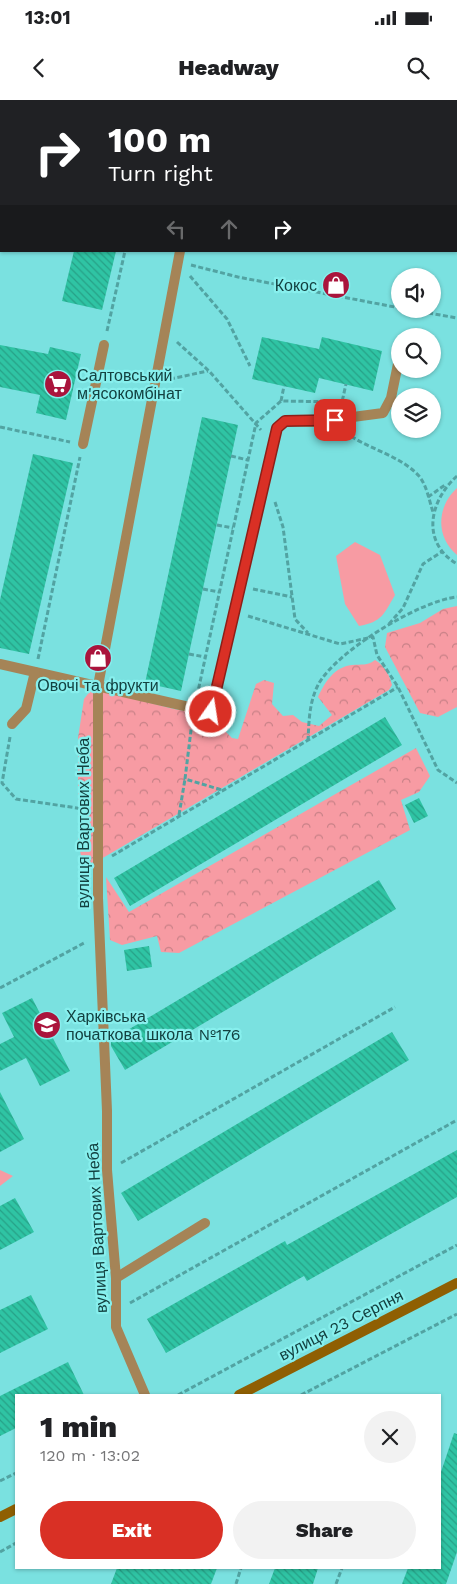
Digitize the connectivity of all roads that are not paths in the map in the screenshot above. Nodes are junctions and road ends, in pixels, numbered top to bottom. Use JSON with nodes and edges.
{"nodes":[{"id":1,"x":180,"y":252,"type":"edge"},
{"id":2,"x":104,"y":345,"type":"road end"},
{"id":3,"x":395,"y":378,"type":"edge"},
{"id":4,"x":83,"y":444,"type":"road end"},
{"id":5,"x":0,"y":664,"type":"edge"},
{"id":6,"x":35,"y":672,"type":"junction"},
{"id":7,"x":98,"y":686,"type":"junction"},
{"id":8,"x":12,"y":724,"type":"road end"},
{"id":9,"x":205,"y":1224,"type":"dead end"},
{"id":10,"x":116,"y":1278,"type":"junction"},
{"id":11,"x":457,"y":1283,"type":"edge"},
{"id":12,"x":145,"y":1394,"type":"edge"},
{"id":13,"x":241,"y":1394,"type":"edge"},
{"id":14,"x":15,"y":1510,"type":"edge"},
{"id":15,"x":0,"y":1517,"type":"edge"}],
"edges":[{"from":1,"to":7,"type":"street","name":"вулиця Вартових Неба"},
{"from":2,"to":4,"type":"street"},
{"from":3,"to":7,"type":"street"},
{"from":5,"to":6,"type":"street"},
{"from":6,"to":7,"type":"street"},
{"from":6,"to":8,"type":"street"},
{"from":7,"to":10,"type":"street","name":"вулиця Вартових Неба"},
{"from":9,"to":10,"type":"street"},
{"from":10,"to":12,"type":"street","name":"вулиця Вартових Неба"},
{"from":11,"to":13,"type":"street","name":"вулиця 23 Серпня"},
{"from":14,"to":15,"type":"street"}]}
